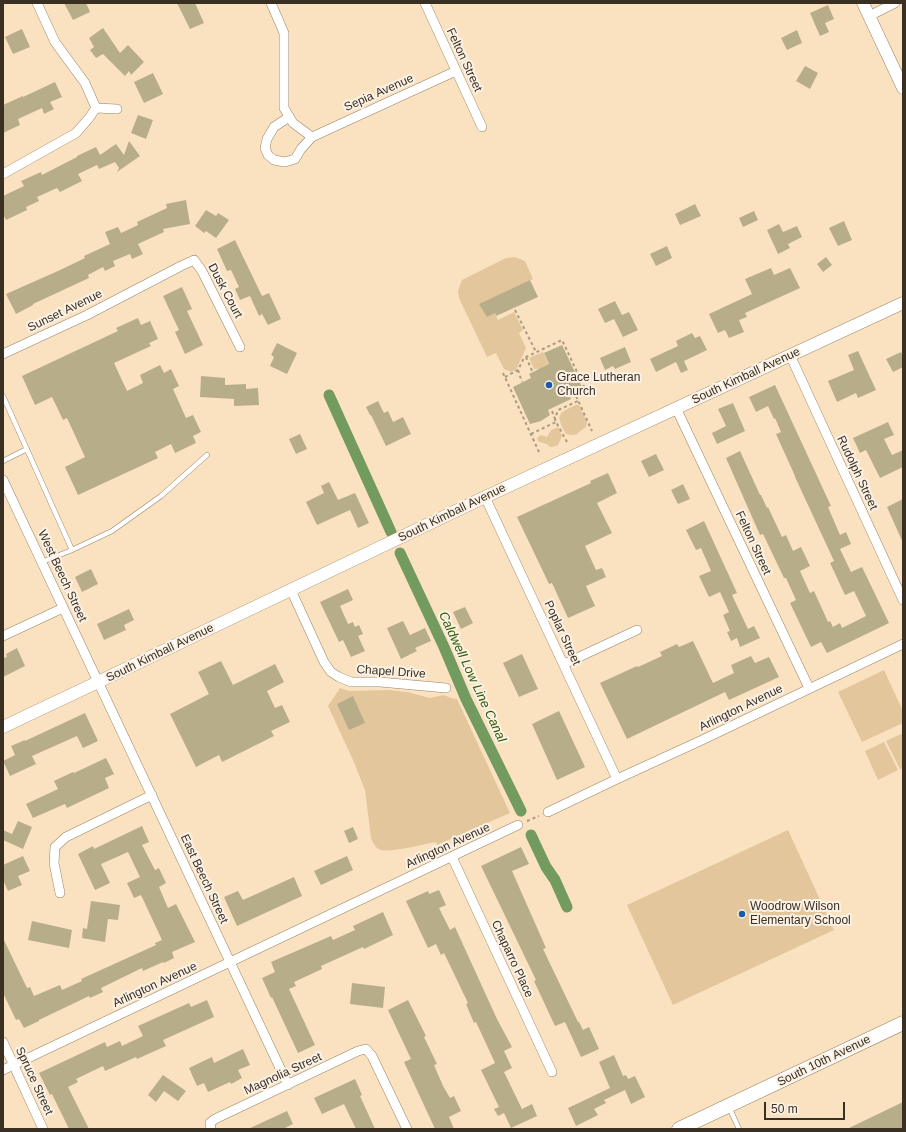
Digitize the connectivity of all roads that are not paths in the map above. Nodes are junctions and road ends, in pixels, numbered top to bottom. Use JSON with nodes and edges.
{"nodes":[{"id":1,"x":37,"y":3,"type":"edge"},
{"id":2,"x":271,"y":3,"type":"edge"},
{"id":3,"x":425,"y":3,"type":"edge"},
{"id":4,"x":863,"y":3,"type":"edge"},
{"id":5,"x":895,"y":3,"type":"edge"},
{"id":6,"x":869,"y":16,"type":"junction"},
{"id":7,"x":456,"y":71,"type":"junction"},
{"id":8,"x":903,"y":88,"type":"edge"},
{"id":9,"x":96,"y":108,"type":"junction"},
{"id":10,"x":117,"y":109,"type":"dead end"},
{"id":11,"x":289,"y":117,"type":"junction"},
{"id":12,"x":482,"y":127,"type":"dead end"},
{"id":13,"x":312,"y":137,"type":"junction"},
{"id":14,"x":3,"y":174,"type":"edge"},
{"id":15,"x":138,"y":288,"type":"joint"},
{"id":16,"x":903,"y":303,"type":"edge"},
{"id":17,"x":240,"y":346,"type":"dead end"},
{"id":18,"x":3,"y":354,"type":"edge"},
{"id":19,"x":790,"y":355,"type":"junction"},
{"id":20,"x":3,"y":396,"type":"edge"},
{"id":21,"x":676,"y":408,"type":"junction"},
{"id":22,"x":27,"y":449,"type":"junction"},
{"id":23,"x":207,"y":455,"type":"dead end"},
{"id":24,"x":3,"y":460,"type":"edge"},
{"id":25,"x":3,"y":480,"type":"edge"},
{"id":26,"x":485,"y":497,"type":"junction"},
{"id":27,"x":72,"y":550,"type":"junction"},
{"id":28,"x":42,"y":562,"type":"junction"},
{"id":29,"x":291,"y":590,"type":"junction"},
{"id":30,"x":903,"y":600,"type":"edge"},
{"id":31,"x":63,"y":608,"type":"junction"},
{"id":32,"x":637,"y":630,"type":"dead end"},
{"id":33,"x":3,"y":636,"type":"edge"},
{"id":34,"x":903,"y":644,"type":"edge"},
{"id":35,"x":564,"y":664,"type":"junction"},
{"id":36,"x":98,"y":682,"type":"junction"},
{"id":37,"x":446,"y":688,"type":"dead end"},
{"id":38,"x":809,"y":688,"type":"junction"},
{"id":39,"x":3,"y":727,"type":"edge"},
{"id":40,"x":617,"y":779,"type":"junction"},
{"id":41,"x":152,"y":795,"type":"junction"},
{"id":42,"x":548,"y":812,"type":"road end"},
{"id":43,"x":518,"y":826,"type":"road end"},
{"id":44,"x":452,"y":856,"type":"junction"},
{"id":45,"x":60,"y":892,"type":"dead end"},
{"id":46,"x":230,"y":963,"type":"junction"},
{"id":47,"x":903,"y":1023,"type":"edge"},
{"id":48,"x":3,"y":1042,"type":"edge"},
{"id":49,"x":14,"y":1065,"type":"junction"},
{"id":50,"x":3,"y":1070,"type":"edge"},
{"id":51,"x":552,"y":1072,"type":"dead end"},
{"id":52,"x":288,"y":1085,"type":"junction"},
{"id":53,"x":729,"y":1106,"type":"junction"},
{"id":54,"x":211,"y":1126,"type":"edge"},
{"id":55,"x":44,"y":1129,"type":"edge"},
{"id":56,"x":407,"y":1129,"type":"edge"},
{"id":57,"x":679,"y":1129,"type":"edge"},
{"id":58,"x":739,"y":1129,"type":"edge"}],
"edges":[{"from":1,"to":9,"type":"street"},
{"from":2,"to":11,"type":"street"},
{"from":3,"to":7,"type":"street","name":"Felton Street"},
{"from":4,"to":6,"type":"street"},
{"from":5,"to":6,"type":"street"},
{"from":6,"to":8,"type":"street"},
{"from":7,"to":12,"type":"street","name":"Felton Street"},
{"from":7,"to":13,"type":"street","name":"Sepia Avenue"},
{"from":9,"to":10,"type":"street"},
{"from":9,"to":14,"type":"street"},
{"from":11,"to":13,"type":"street"},
{"from":11,"to":13,"type":"street"},
{"from":15,"to":17,"type":"street","name":"Dusk Court"},
{"from":15,"to":18,"type":"street","name":"Sunset Avenue"},
{"from":16,"to":19,"type":"street","name":"South Kimball Avenue"},
{"from":19,"to":21,"type":"street","name":"South Kimball Avenue"},
{"from":19,"to":30,"type":"street","name":"Rudolph Street"},
{"from":20,"to":22,"type":"lane"},
{"from":21,"to":26,"type":"street","name":"South Kimball Avenue"},
{"from":21,"to":38,"type":"street","name":"Felton Street"},
{"from":22,"to":24,"type":"lane"},
{"from":22,"to":27,"type":"lane"},
{"from":23,"to":27,"type":"lane"},
{"from":25,"to":28,"type":"street","name":"West Beech Street"},
{"from":26,"to":29,"type":"street","name":"South Kimball Avenue"},
{"from":26,"to":35,"type":"street","name":"Poplar Street"},
{"from":27,"to":28,"type":"lane"},
{"from":28,"to":31,"type":"street","name":"West Beech Street"},
{"from":29,"to":36,"type":"street","name":"South Kimball Avenue"},
{"from":29,"to":37,"type":"street","name":"Chapel Drive"},
{"from":31,"to":33,"type":"street"},
{"from":31,"to":36,"type":"street","name":"West Beech Street"},
{"from":32,"to":35,"type":"street"},
{"from":34,"to":38,"type":"street","name":"Arlington Avenue"},
{"from":35,"to":40,"type":"street","name":"Poplar Street"},
{"from":36,"to":39,"type":"street","name":"South Kimball Avenue"},
{"from":36,"to":41,"type":"street","name":"East Beech Street"},
{"from":38,"to":40,"type":"street","name":"Arlington Avenue"},
{"from":40,"to":42,"type":"street","name":"Arlington Avenue"},
{"from":41,"to":45,"type":"street"},
{"from":41,"to":46,"type":"street","name":"East Beech Street"},
{"from":43,"to":44,"type":"street","name":"Arlington Avenue"},
{"from":44,"to":46,"type":"street","name":"Arlington Avenue"},
{"from":44,"to":51,"type":"street","name":"Chaparro Place"},
{"from":46,"to":49,"type":"street","name":"Arlington Avenue"},
{"from":46,"to":52,"type":"street","name":"East Beech Street"},
{"from":47,"to":53,"type":"main road","name":"South 10th Avenue"},
{"from":48,"to":49,"type":"street","name":"Spruce Street"},
{"from":49,"to":50,"type":"street","name":"Arlington Avenue"},
{"from":49,"to":55,"type":"street","name":"Spruce Street"},
{"from":52,"to":54,"type":"street","name":"Magnolia Street"},
{"from":52,"to":56,"type":"street","name":"Magnolia Street"},
{"from":53,"to":57,"type":"main road","name":"South 10th Avenue"},
{"from":53,"to":58,"type":"lane"}]}
